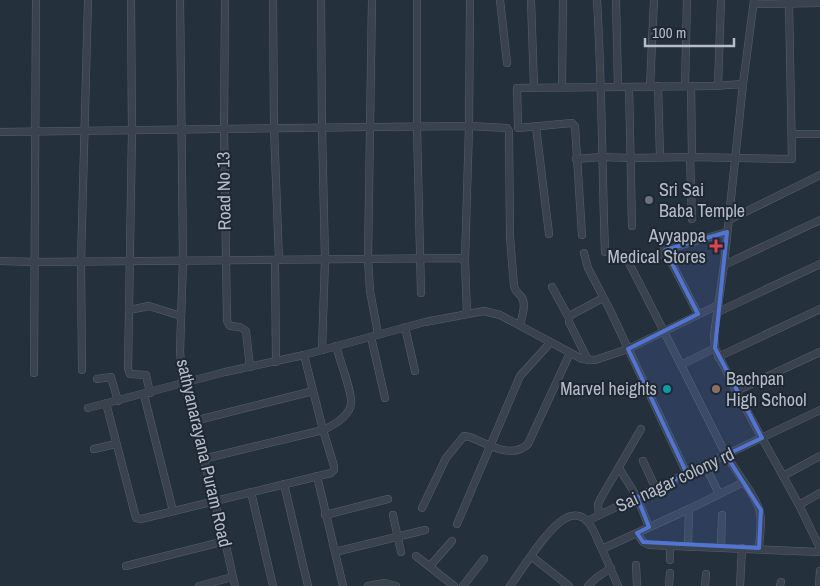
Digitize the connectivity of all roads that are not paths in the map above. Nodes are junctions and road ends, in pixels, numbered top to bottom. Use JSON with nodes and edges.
{"nodes":[{"id":1,"x":36,"y":0,"type":"edge"},
{"id":2,"x":88,"y":0,"type":"edge"},
{"id":3,"x":131,"y":0,"type":"edge"},
{"id":4,"x":180,"y":0,"type":"edge"},
{"id":5,"x":225,"y":0,"type":"edge"},
{"id":6,"x":273,"y":0,"type":"edge"},
{"id":7,"x":320,"y":0,"type":"edge"},
{"id":8,"x":372,"y":0,"type":"edge"},
{"id":9,"x":418,"y":0,"type":"edge"},
{"id":10,"x":470,"y":0,"type":"edge"},
{"id":11,"x":500,"y":0,"type":"edge"},
{"id":12,"x":531,"y":0,"type":"edge"},
{"id":13,"x":563,"y":0,"type":"edge"},
{"id":14,"x":597,"y":0,"type":"edge"},
{"id":15,"x":616,"y":0,"type":"edge"},
{"id":16,"x":654,"y":0,"type":"edge"},
{"id":17,"x":687,"y":0,"type":"edge"},
{"id":18,"x":720,"y":0,"type":"edge"},
{"id":19,"x":754,"y":2,"type":"edge"},
{"id":20,"x":820,"y":3,"type":"edge"},
{"id":21,"x":789,"y":4,"type":"junction"},
{"id":22,"x":506,"y":63,"type":"dead end"},
{"id":23,"x":743,"y":84,"type":"junction"},
{"id":24,"x":618,"y":86,"type":"junction"},
{"id":25,"x":629,"y":86,"type":"junction"},
{"id":26,"x":688,"y":86,"type":"junction"},
{"id":27,"x":718,"y":86,"type":"junction"},
{"id":28,"x":534,"y":87,"type":"junction"},
{"id":29,"x":562,"y":87,"type":"junction"},
{"id":30,"x":602,"y":87,"type":"junction"},
{"id":31,"x":654,"y":87,"type":"junction"},
{"id":32,"x":469,"y":126,"type":"junction"},
{"id":33,"x":370,"y":127,"type":"junction"},
{"id":34,"x":536,"y":127,"type":"junction"},
{"id":35,"x":274,"y":128,"type":"junction"},
{"id":36,"x":322,"y":128,"type":"junction"},
{"id":37,"x":417,"y":128,"type":"junction"},
{"id":38,"x":224,"y":129,"type":"junction"},
{"id":39,"x":182,"y":130,"type":"junction"},
{"id":40,"x":36,"y":131,"type":"junction"},
{"id":41,"x":85,"y":131,"type":"junction"},
{"id":42,"x":132,"y":131,"type":"junction"},
{"id":43,"x":0,"y":132,"type":"edge"},
{"id":44,"x":792,"y":134,"type":"junction"},
{"id":45,"x":820,"y":134,"type":"edge"},
{"id":46,"x":602,"y":157,"type":"junction"},
{"id":47,"x":691,"y":157,"type":"junction"},
{"id":48,"x":576,"y":158,"type":"junction"},
{"id":49,"x":630,"y":158,"type":"junction"},
{"id":50,"x":660,"y":158,"type":"junction"},
{"id":51,"x":736,"y":158,"type":"junction"},
{"id":52,"x":820,"y":175,"type":"edge"},
{"id":53,"x":692,"y":219,"type":"dead end"},
{"id":54,"x":729,"y":220,"type":"junction"},
{"id":55,"x":820,"y":220,"type":"edge"},
{"id":56,"x":632,"y":226,"type":"dead end"},
{"id":57,"x":726,"y":232,"type":"junction"},
{"id":58,"x":550,"y":234,"type":"dead end"},
{"id":59,"x":659,"y":234,"type":"dead end"},
{"id":60,"x":582,"y":235,"type":"dead end"},
{"id":61,"x":666,"y":251,"type":"junction"},
{"id":62,"x":605,"y":252,"type":"dead end"},
{"id":63,"x":584,"y":253,"type":"dead end"},
{"id":64,"x":325,"y":259,"type":"junction"},
{"id":65,"x":368,"y":259,"type":"junction"},
{"id":66,"x":420,"y":259,"type":"junction"},
{"id":67,"x":626,"y":259,"type":"dead end"},
{"id":68,"x":652,"y":259,"type":"dead end"},
{"id":69,"x":182,"y":260,"type":"junction"},
{"id":70,"x":277,"y":260,"type":"junction"},
{"id":71,"x":0,"y":261,"type":"edge"},
{"id":72,"x":130,"y":261,"type":"junction"},
{"id":73,"x":225,"y":261,"type":"junction"},
{"id":74,"x":465,"y":261,"type":"junction"},
{"id":75,"x":36,"y":262,"type":"junction"},
{"id":76,"x":81,"y":262,"type":"junction"},
{"id":77,"x":820,"y":264,"type":"edge"},
{"id":78,"x":724,"y":265,"type":"junction"},
{"id":79,"x":552,"y":287,"type":"dead end"},
{"id":80,"x":421,"y":293,"type":"dead end"},
{"id":81,"x":603,"y":298,"type":"junction"},
{"id":82,"x":718,"y":309,"type":"junction"},
{"id":83,"x":820,"y":309,"type":"edge"},
{"id":84,"x":129,"y":310,"type":"junction"},
{"id":85,"x":467,"y":314,"type":"junction"},
{"id":86,"x":698,"y":314,"type":"junction"},
{"id":87,"x":181,"y":316,"type":"junction"},
{"id":88,"x":569,"y":318,"type":"junction"},
{"id":89,"x":520,"y":325,"type":"junction"},
{"id":90,"x":406,"y":327,"type":"junction"},
{"id":91,"x":664,"y":331,"type":"junction"},
{"id":92,"x":374,"y":336,"type":"junction"},
{"id":93,"x":550,"y":343,"type":"junction"},
{"id":94,"x":336,"y":346,"type":"junction"},
{"id":95,"x":715,"y":348,"type":"junction"},
{"id":96,"x":628,"y":349,"type":"junction"},
{"id":97,"x":322,"y":350,"type":"junction"},
{"id":98,"x":820,"y":352,"type":"edge"},
{"id":99,"x":570,"y":353,"type":"junction"},
{"id":100,"x":304,"y":355,"type":"junction"},
{"id":101,"x":718,"y":357,"type":"junction"},
{"id":102,"x":588,"y":360,"type":"junction"},
{"id":103,"x":276,"y":362,"type":"junction"},
{"id":104,"x":681,"y":365,"type":"junction"},
{"id":105,"x":250,"y":367,"type":"junction"},
{"id":106,"x":82,"y":370,"type":"dead end"},
{"id":107,"x":415,"y":371,"type":"dead end"},
{"id":108,"x":34,"y":373,"type":"dead end"},
{"id":109,"x":98,"y":378,"type":"dead end"},
{"id":110,"x":184,"y":384,"type":"junction"},
{"id":111,"x":313,"y":391,"type":"junction"},
{"id":112,"x":736,"y":391,"type":"junction"},
{"id":113,"x":147,"y":394,"type":"junction"},
{"id":114,"x":385,"y":398,"type":"dead end"},
{"id":115,"x":118,"y":401,"type":"junction"},
{"id":116,"x":106,"y":403,"type":"junction"},
{"id":117,"x":88,"y":408,"type":"dead end"},
{"id":118,"x":820,"y":410,"type":"edge"},
{"id":119,"x":194,"y":421,"type":"junction"},
{"id":120,"x":641,"y":429,"type":"dead end"},
{"id":121,"x":323,"y":430,"type":"junction"},
{"id":122,"x":762,"y":438,"type":"junction"},
{"id":123,"x":116,"y":444,"type":"junction"},
{"id":124,"x":490,"y":445,"type":"junction"},
{"id":125,"x":94,"y":449,"type":"dead end"},
{"id":126,"x":726,"y":455,"type":"junction"},
{"id":127,"x":203,"y":459,"type":"junction"},
{"id":128,"x":819,"y":460,"type":"edge"},
{"id":129,"x":643,"y":462,"type":"dead end"},
{"id":130,"x":705,"y":465,"type":"junction"},
{"id":131,"x":619,"y":468,"type":"junction"},
{"id":132,"x":687,"y":474,"type":"junction"},
{"id":133,"x":317,"y":476,"type":"junction"},
{"id":134,"x":782,"y":476,"type":"junction"},
{"id":135,"x":744,"y":482,"type":"junction"},
{"id":136,"x":284,"y":484,"type":"junction"},
{"id":137,"x":656,"y":488,"type":"junction"},
{"id":138,"x":251,"y":492,"type":"junction"},
{"id":139,"x":820,"y":493,"type":"edge"},
{"id":140,"x":719,"y":494,"type":"junction"},
{"id":141,"x":637,"y":497,"type":"junction"},
{"id":142,"x":388,"y":499,"type":"dead end"},
{"id":143,"x":214,"y":501,"type":"junction"},
{"id":144,"x":799,"y":505,"type":"junction"},
{"id":145,"x":422,"y":508,"type":"dead end"},
{"id":146,"x":689,"y":509,"type":"junction"},
{"id":147,"x":173,"y":511,"type":"junction"},
{"id":148,"x":326,"y":515,"type":"junction"},
{"id":149,"x":393,"y":515,"type":"dead end"},
{"id":150,"x":599,"y":515,"type":"junction"},
{"id":151,"x":722,"y":515,"type":"dead end"},
{"id":152,"x":587,"y":521,"type":"junction"},
{"id":153,"x":457,"y":524,"type":"dead end"},
{"id":154,"x":649,"y":527,"type":"junction"},
{"id":155,"x":424,"y":530,"type":"dead end"},
{"id":156,"x":637,"y":533,"type":"junction"},
{"id":157,"x":398,"y":537,"type":"junction"},
{"id":158,"x":224,"y":541,"type":"junction"},
{"id":159,"x":452,"y":541,"type":"dead end"},
{"id":160,"x":670,"y":546,"type":"junction"},
{"id":161,"x":688,"y":546,"type":"junction"},
{"id":162,"x":721,"y":547,"type":"junction"},
{"id":163,"x":742,"y":548,"type":"junction"},
{"id":164,"x":759,"y":548,"type":"junction"},
{"id":165,"x":602,"y":549,"type":"junction"},
{"id":166,"x":820,"y":550,"type":"edge"},
{"id":167,"x":335,"y":552,"type":"junction"},
{"id":168,"x":401,"y":552,"type":"dead end"},
{"id":169,"x":416,"y":556,"type":"dead end"},
{"id":170,"x":531,"y":556,"type":"junction"},
{"id":171,"x":484,"y":559,"type":"dead end"},
{"id":172,"x":670,"y":560,"type":"dead end"},
{"id":173,"x":636,"y":565,"type":"dead end"},
{"id":174,"x":126,"y":566,"type":"dead end"},
{"id":175,"x":430,"y":566,"type":"junction"},
{"id":176,"x":611,"y":568,"type":"junction"},
{"id":177,"x":820,"y":571,"type":"edge"},
{"id":178,"x":670,"y":573,"type":"dead end"},
{"id":179,"x":706,"y":574,"type":"dead end"},
{"id":180,"x":232,"y":577,"type":"junction"},
{"id":181,"x":377,"y":585,"type":"edge"},
{"id":182,"x":199,"y":586,"type":"edge"},
{"id":183,"x":234,"y":586,"type":"edge"},
{"id":184,"x":273,"y":586,"type":"edge"},
{"id":185,"x":308,"y":586,"type":"edge"},
{"id":186,"x":343,"y":586,"type":"edge"},
{"id":187,"x":368,"y":586,"type":"edge"},
{"id":188,"x":396,"y":586,"type":"edge"},
{"id":189,"x":454,"y":586,"type":"edge"},
{"id":190,"x":463,"y":586,"type":"edge"},
{"id":191,"x":510,"y":586,"type":"edge"},
{"id":192,"x":569,"y":586,"type":"edge"},
{"id":193,"x":588,"y":586,"type":"edge"},
{"id":194,"x":618,"y":586,"type":"edge"},
{"id":195,"x":637,"y":586,"type":"edge"},
{"id":196,"x":669,"y":586,"type":"edge"},
{"id":197,"x":705,"y":586,"type":"edge"},
{"id":198,"x":740,"y":586,"type":"edge"},
{"id":199,"x":819,"y":586,"type":"edge"}],
"edges":[{"from":1,"to":40,"type":"street"},
{"from":2,"to":41,"type":"street"},
{"from":3,"to":42,"type":"street"},
{"from":4,"to":39,"type":"street","name":"sathyanarayana Puram Road"},
{"from":5,"to":38,"type":"street","name":"Road No 13"},
{"from":6,"to":35,"type":"street"},
{"from":7,"to":36,"type":"street"},
{"from":8,"to":33,"type":"street"},
{"from":9,"to":37,"type":"street"},
{"from":10,"to":32,"type":"street"},
{"from":11,"to":22,"type":"street"},
{"from":12,"to":28,"type":"street"},
{"from":13,"to":29,"type":"street"},
{"from":14,"to":30,"type":"street"},
{"from":15,"to":24,"type":"street"},
{"from":16,"to":31,"type":"street"},
{"from":17,"to":26,"type":"street"},
{"from":18,"to":27,"type":"street"},
{"from":19,"to":21,"type":"street"},
{"from":19,"to":23,"type":"street"},
{"from":20,"to":21,"type":"street"},
{"from":21,"to":44,"type":"street"},
{"from":23,"to":27,"type":"street"},
{"from":23,"to":51,"type":"street"},
{"from":24,"to":25,"type":"street"},
{"from":24,"to":30,"type":"street"},
{"from":25,"to":31,"type":"street"},
{"from":25,"to":49,"type":"street"},
{"from":26,"to":27,"type":"street"},
{"from":26,"to":31,"type":"street"},
{"from":26,"to":47,"type":"street"},
{"from":28,"to":29,"type":"street"},
{"from":28,"to":34,"type":"street"},
{"from":29,"to":30,"type":"street"},
{"from":30,"to":46,"type":"street"},
{"from":31,"to":50,"type":"street"},
{"from":32,"to":37,"type":"street"},
{"from":32,"to":74,"type":"street"},
{"from":32,"to":89,"type":"street"},
{"from":33,"to":36,"type":"street"},
{"from":33,"to":37,"type":"street"},
{"from":33,"to":65,"type":"street"},
{"from":34,"to":48,"type":"street"},
{"from":34,"to":58,"type":"street"},
{"from":35,"to":36,"type":"street"},
{"from":35,"to":38,"type":"street"},
{"from":35,"to":70,"type":"street"},
{"from":36,"to":64,"type":"street"},
{"from":37,"to":66,"type":"street"},
{"from":38,"to":39,"type":"street"},
{"from":38,"to":73,"type":"street","name":"Road No 13"},
{"from":39,"to":42,"type":"street"},
{"from":39,"to":69,"type":"street","name":"sathyanarayana Puram Road"},
{"from":40,"to":41,"type":"street"},
{"from":40,"to":43,"type":"street"},
{"from":40,"to":75,"type":"street"},
{"from":41,"to":42,"type":"street"},
{"from":41,"to":76,"type":"street"},
{"from":42,"to":72,"type":"street"},
{"from":44,"to":45,"type":"street"},
{"from":44,"to":51,"type":"street"},
{"from":46,"to":48,"type":"street"},
{"from":46,"to":49,"type":"street"},
{"from":46,"to":62,"type":"street"},
{"from":47,"to":50,"type":"street"},
{"from":47,"to":51,"type":"street"},
{"from":47,"to":53,"type":"street"},
{"from":48,"to":60,"type":"street"},
{"from":49,"to":50,"type":"street"},
{"from":49,"to":56,"type":"street"},
{"from":51,"to":54,"type":"street"},
{"from":52,"to":54,"type":"street"},
{"from":54,"to":57,"type":"street"},
{"from":55,"to":78,"type":"street"},
{"from":57,"to":61,"type":"street"},
{"from":57,"to":78,"type":"street"},
{"from":59,"to":61,"type":"street"},
{"from":61,"to":68,"type":"street"},
{"from":61,"to":86,"type":"street"},
{"from":63,"to":81,"type":"street"},
{"from":64,"to":65,"type":"street"},
{"from":64,"to":70,"type":"street"},
{"from":64,"to":97,"type":"street"},
{"from":65,"to":66,"type":"street"},
{"from":65,"to":92,"type":"street"},
{"from":66,"to":74,"type":"street"},
{"from":66,"to":80,"type":"street"},
{"from":67,"to":91,"type":"street"},
{"from":69,"to":72,"type":"street"},
{"from":69,"to":73,"type":"street"},
{"from":69,"to":87,"type":"street","name":"sathyanarayana Puram Road"},
{"from":70,"to":73,"type":"street"},
{"from":70,"to":103,"type":"street"},
{"from":71,"to":75,"type":"street"},
{"from":72,"to":76,"type":"street"},
{"from":72,"to":84,"type":"street"},
{"from":73,"to":105,"type":"street","name":"Road No 13"},
{"from":74,"to":85,"type":"street"},
{"from":75,"to":76,"type":"street"},
{"from":75,"to":108,"type":"street"},
{"from":76,"to":106,"type":"street"},
{"from":77,"to":82,"type":"street"},
{"from":78,"to":82,"type":"street"},
{"from":79,"to":88,"type":"street"},
{"from":81,"to":88,"type":"street"},
{"from":81,"to":96,"type":"street"},
{"from":82,"to":86,"type":"street"},
{"from":82,"to":95,"type":"street"},
{"from":83,"to":101,"type":"street"},
{"from":84,"to":87,"type":"street"},
{"from":84,"to":113,"type":"street"},
{"from":85,"to":89,"type":"street"},
{"from":85,"to":90,"type":"street"},
{"from":86,"to":91,"type":"street"},
{"from":87,"to":110,"type":"street","name":"sathyanarayana Puram Road"},
{"from":88,"to":102,"type":"street"},
{"from":89,"to":93,"type":"street"},
{"from":90,"to":92,"type":"street"},
{"from":90,"to":107,"type":"street"},
{"from":91,"to":96,"type":"street"},
{"from":91,"to":104,"type":"street"},
{"from":92,"to":94,"type":"street"},
{"from":92,"to":114,"type":"street"},
{"from":93,"to":99,"type":"street"},
{"from":93,"to":124,"type":"street"},
{"from":94,"to":97,"type":"street"},
{"from":94,"to":121,"type":"street"},
{"from":95,"to":101,"type":"street"},
{"from":95,"to":104,"type":"street"},
{"from":96,"to":102,"type":"street"},
{"from":96,"to":132,"type":"street"},
{"from":97,"to":100,"type":"street"},
{"from":98,"to":112,"type":"street"},
{"from":99,"to":102,"type":"street"},
{"from":99,"to":124,"type":"street"},
{"from":100,"to":103,"type":"street"},
{"from":100,"to":111,"type":"street"},
{"from":101,"to":112,"type":"street"},
{"from":103,"to":105,"type":"street"},
{"from":104,"to":126,"type":"street"},
{"from":105,"to":110,"type":"street"},
{"from":109,"to":115,"type":"street"},
{"from":110,"to":113,"type":"street"},
{"from":110,"to":119,"type":"street","name":"sathyanarayana Puram Road"},
{"from":111,"to":119,"type":"street"},
{"from":111,"to":121,"type":"street"},
{"from":112,"to":122,"type":"street"},
{"from":113,"to":115,"type":"street"},
{"from":113,"to":147,"type":"street"},
{"from":115,"to":116,"type":"street"},
{"from":116,"to":117,"type":"street"},
{"from":116,"to":123,"type":"street"},
{"from":118,"to":122,"type":"street","name":"Sai nagar colony rd"},
{"from":119,"to":127,"type":"street","name":"sathyanarayana Puram Road"},
{"from":120,"to":131,"type":"street"},
{"from":121,"to":127,"type":"street"},
{"from":121,"to":133,"type":"street"},
{"from":122,"to":126,"type":"street","name":"Sai nagar colony rd"},
{"from":122,"to":134,"type":"street"},
{"from":123,"to":125,"type":"street"},
{"from":123,"to":147,"type":"street"},
{"from":124,"to":145,"type":"street"},
{"from":124,"to":153,"type":"street"},
{"from":126,"to":130,"type":"street","name":"Sai nagar colony rd"},
{"from":126,"to":135,"type":"street"},
{"from":127,"to":143,"type":"street","name":"sathyanarayana Puram Road"},
{"from":128,"to":134,"type":"street"},
{"from":129,"to":137,"type":"street"},
{"from":130,"to":132,"type":"street","name":"Sai nagar colony rd"},
{"from":130,"to":140,"type":"street"},
{"from":131,"to":141,"type":"street"},
{"from":131,"to":150,"type":"street"},
{"from":132,"to":137,"type":"street","name":"Sai nagar colony rd"},
{"from":133,"to":136,"type":"street"},
{"from":133,"to":148,"type":"street"},
{"from":134,"to":144,"type":"street"},
{"from":135,"to":140,"type":"street"},
{"from":135,"to":164,"type":"street"},
{"from":136,"to":138,"type":"street"},
{"from":136,"to":185,"type":"street"},
{"from":137,"to":141,"type":"street","name":"Sai nagar colony rd"},
{"from":138,"to":143,"type":"street"},
{"from":138,"to":184,"type":"street"},
{"from":139,"to":144,"type":"street"},
{"from":140,"to":146,"type":"street"},
{"from":141,"to":150,"type":"street","name":"Sai nagar colony rd"},
{"from":141,"to":154,"type":"street"},
{"from":142,"to":148,"type":"street"},
{"from":143,"to":147,"type":"street"},
{"from":143,"to":158,"type":"street","name":"sathyanarayana Puram Road"},
{"from":144,"to":166,"type":"street"},
{"from":146,"to":154,"type":"street"},
{"from":146,"to":161,"type":"street"},
{"from":148,"to":167,"type":"street"},
{"from":149,"to":157,"type":"street"},
{"from":150,"to":152,"type":"street","name":"Sai nagar colony rd"},
{"from":151,"to":162,"type":"street"},
{"from":152,"to":165,"type":"street"},
{"from":152,"to":170,"type":"street"},
{"from":154,"to":156,"type":"street"},
{"from":155,"to":157,"type":"street"},
{"from":156,"to":160,"type":"street"},
{"from":156,"to":165,"type":"street"},
{"from":157,"to":167,"type":"street"},
{"from":157,"to":168,"type":"street"},
{"from":158,"to":174,"type":"street"},
{"from":158,"to":180,"type":"street","name":"sathyanarayana Puram Road"},
{"from":159,"to":175,"type":"street"},
{"from":160,"to":161,"type":"street"},
{"from":160,"to":172,"type":"street"},
{"from":161,"to":162,"type":"street"},
{"from":162,"to":163,"type":"street"},
{"from":163,"to":164,"type":"street"},
{"from":163,"to":198,"type":"street"},
{"from":164,"to":166,"type":"street"},
{"from":165,"to":176,"type":"street"},
{"from":167,"to":186,"type":"street"},
{"from":169,"to":175,"type":"street"},
{"from":170,"to":191,"type":"street"},
{"from":170,"to":192,"type":"street"},
{"from":171,"to":190,"type":"street"},
{"from":173,"to":195,"type":"street"},
{"from":175,"to":189,"type":"street"},
{"from":176,"to":193,"type":"street"},
{"from":176,"to":194,"type":"street"},
{"from":177,"to":199,"type":"street"},
{"from":178,"to":196,"type":"street"},
{"from":179,"to":197,"type":"street"},
{"from":180,"to":182,"type":"street"},
{"from":180,"to":183,"type":"street","name":"sathyanarayana Puram Road"},
{"from":181,"to":187,"type":"street"},
{"from":181,"to":188,"type":"street"}]}
